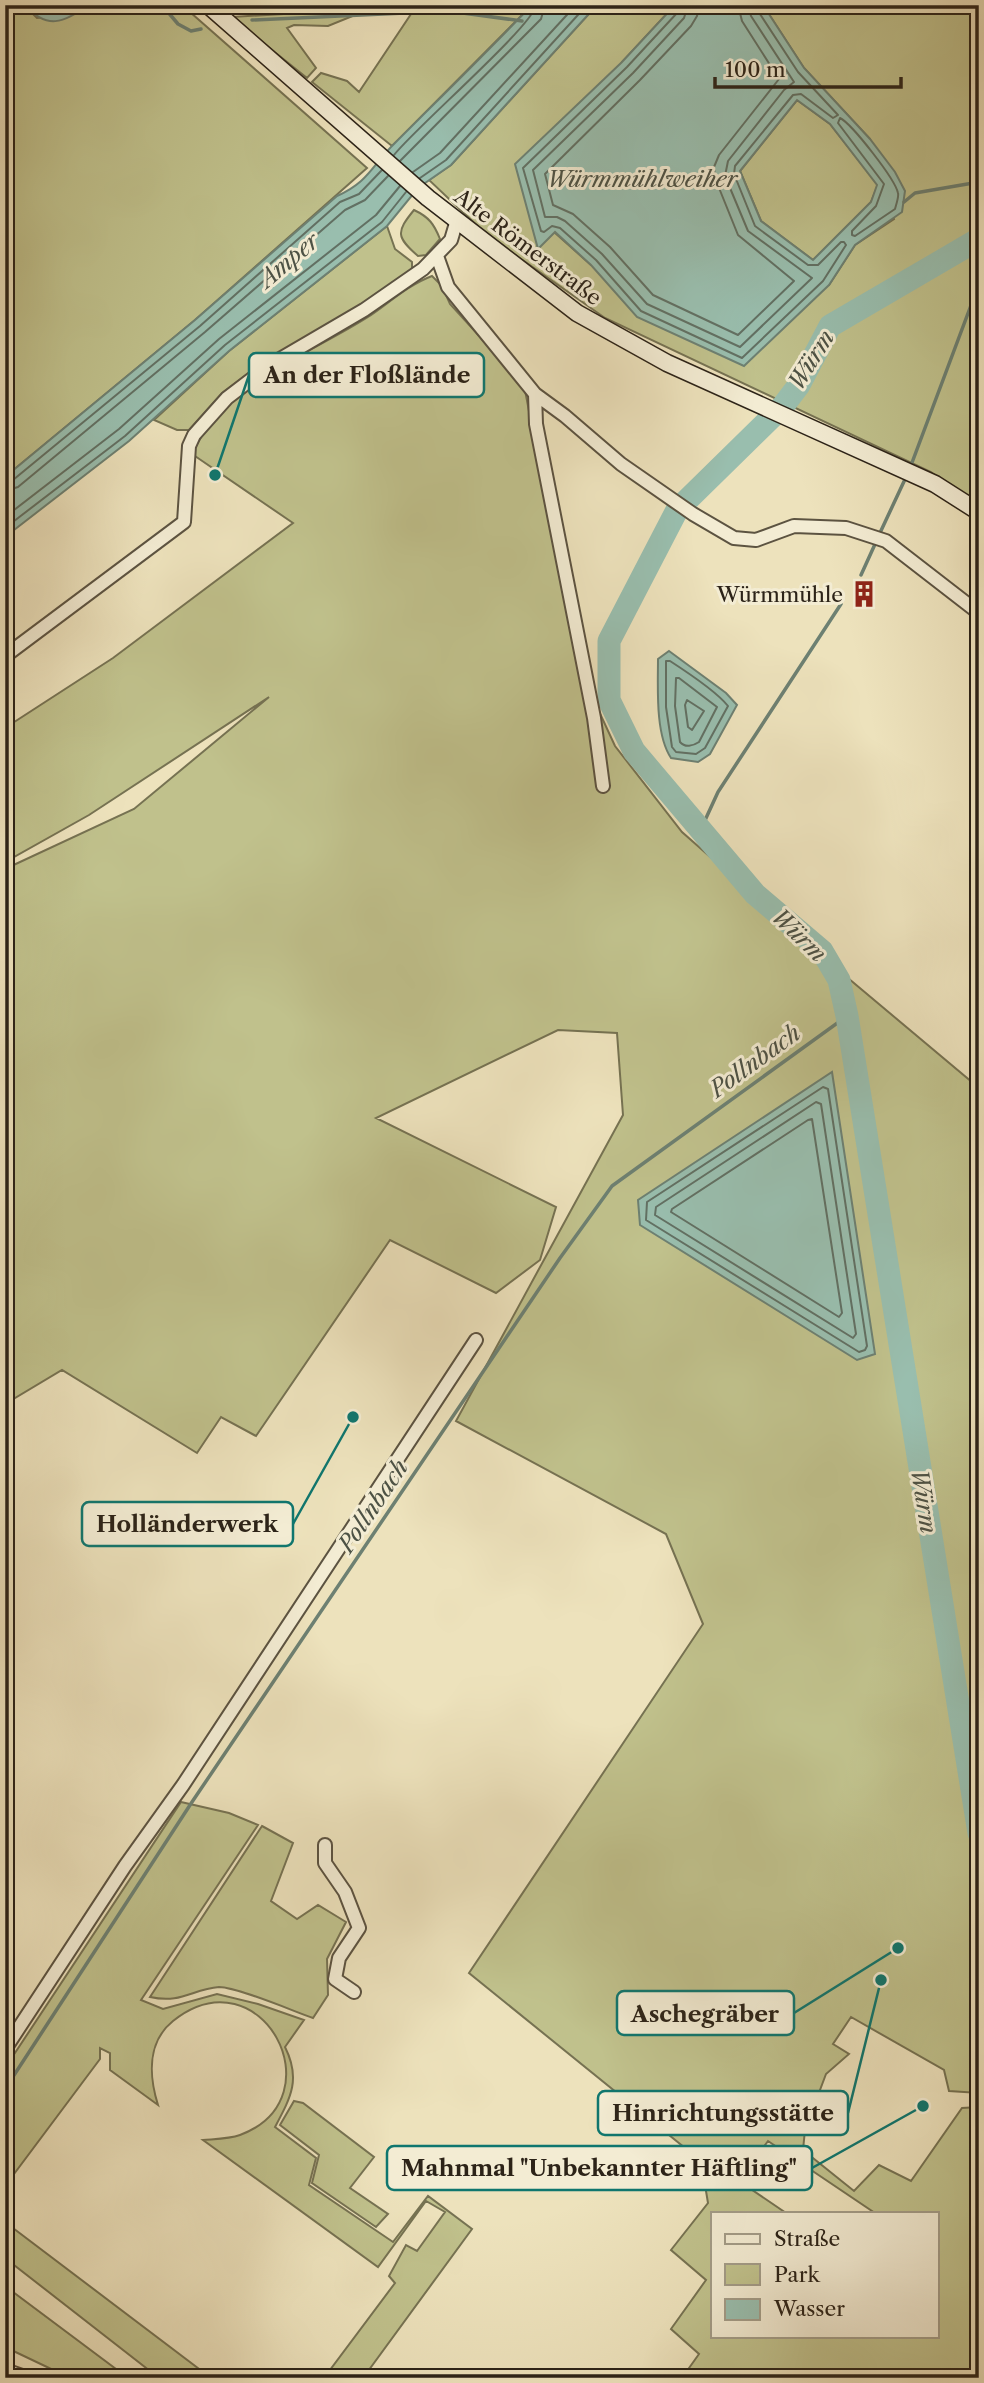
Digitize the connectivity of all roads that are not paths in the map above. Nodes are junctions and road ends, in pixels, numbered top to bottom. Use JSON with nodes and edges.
{"nodes":[{"id":1,"x":208,"y":5,"type":"edge"},
{"id":2,"x":457,"y":220,"type":"junction"},
{"id":3,"x":437,"y":256,"type":"junction"},
{"id":4,"x":535,"y":394,"type":"junction"},
{"id":5,"x":979,"y":512,"type":"edge"},
{"id":6,"x":979,"y":613,"type":"edge"},
{"id":7,"x":5,"y":656,"type":"edge"},
{"id":8,"x":603,"y":786,"type":"dead end"},
{"id":9,"x":476,"y":1340,"type":"dead end"},
{"id":10,"x":325,"y":1845,"type":"dead end"},
{"id":11,"x":354,"y":1992,"type":"dead end"},
{"id":12,"x":5,"y":2049,"type":"edge"},
{"id":13,"x":5,"y":2370,"type":"edge"},
{"id":14,"x":28,"y":2378,"type":"edge"}],
"edges":[{"from":1,"to":2,"type":"main road","name":"Alte Römerstraße"},
{"from":2,"to":3,"type":"street"},
{"from":2,"to":5,"type":"main road","name":"Alte Römerstraße"},
{"from":3,"to":4,"type":"street"},
{"from":3,"to":7,"type":"street"},
{"from":4,"to":6,"type":"street"},
{"from":4,"to":8,"type":"street"},
{"from":9,"to":12,"type":"street"},
{"from":10,"to":11,"type":"street"},
{"from":13,"to":14,"type":"street"}]}
